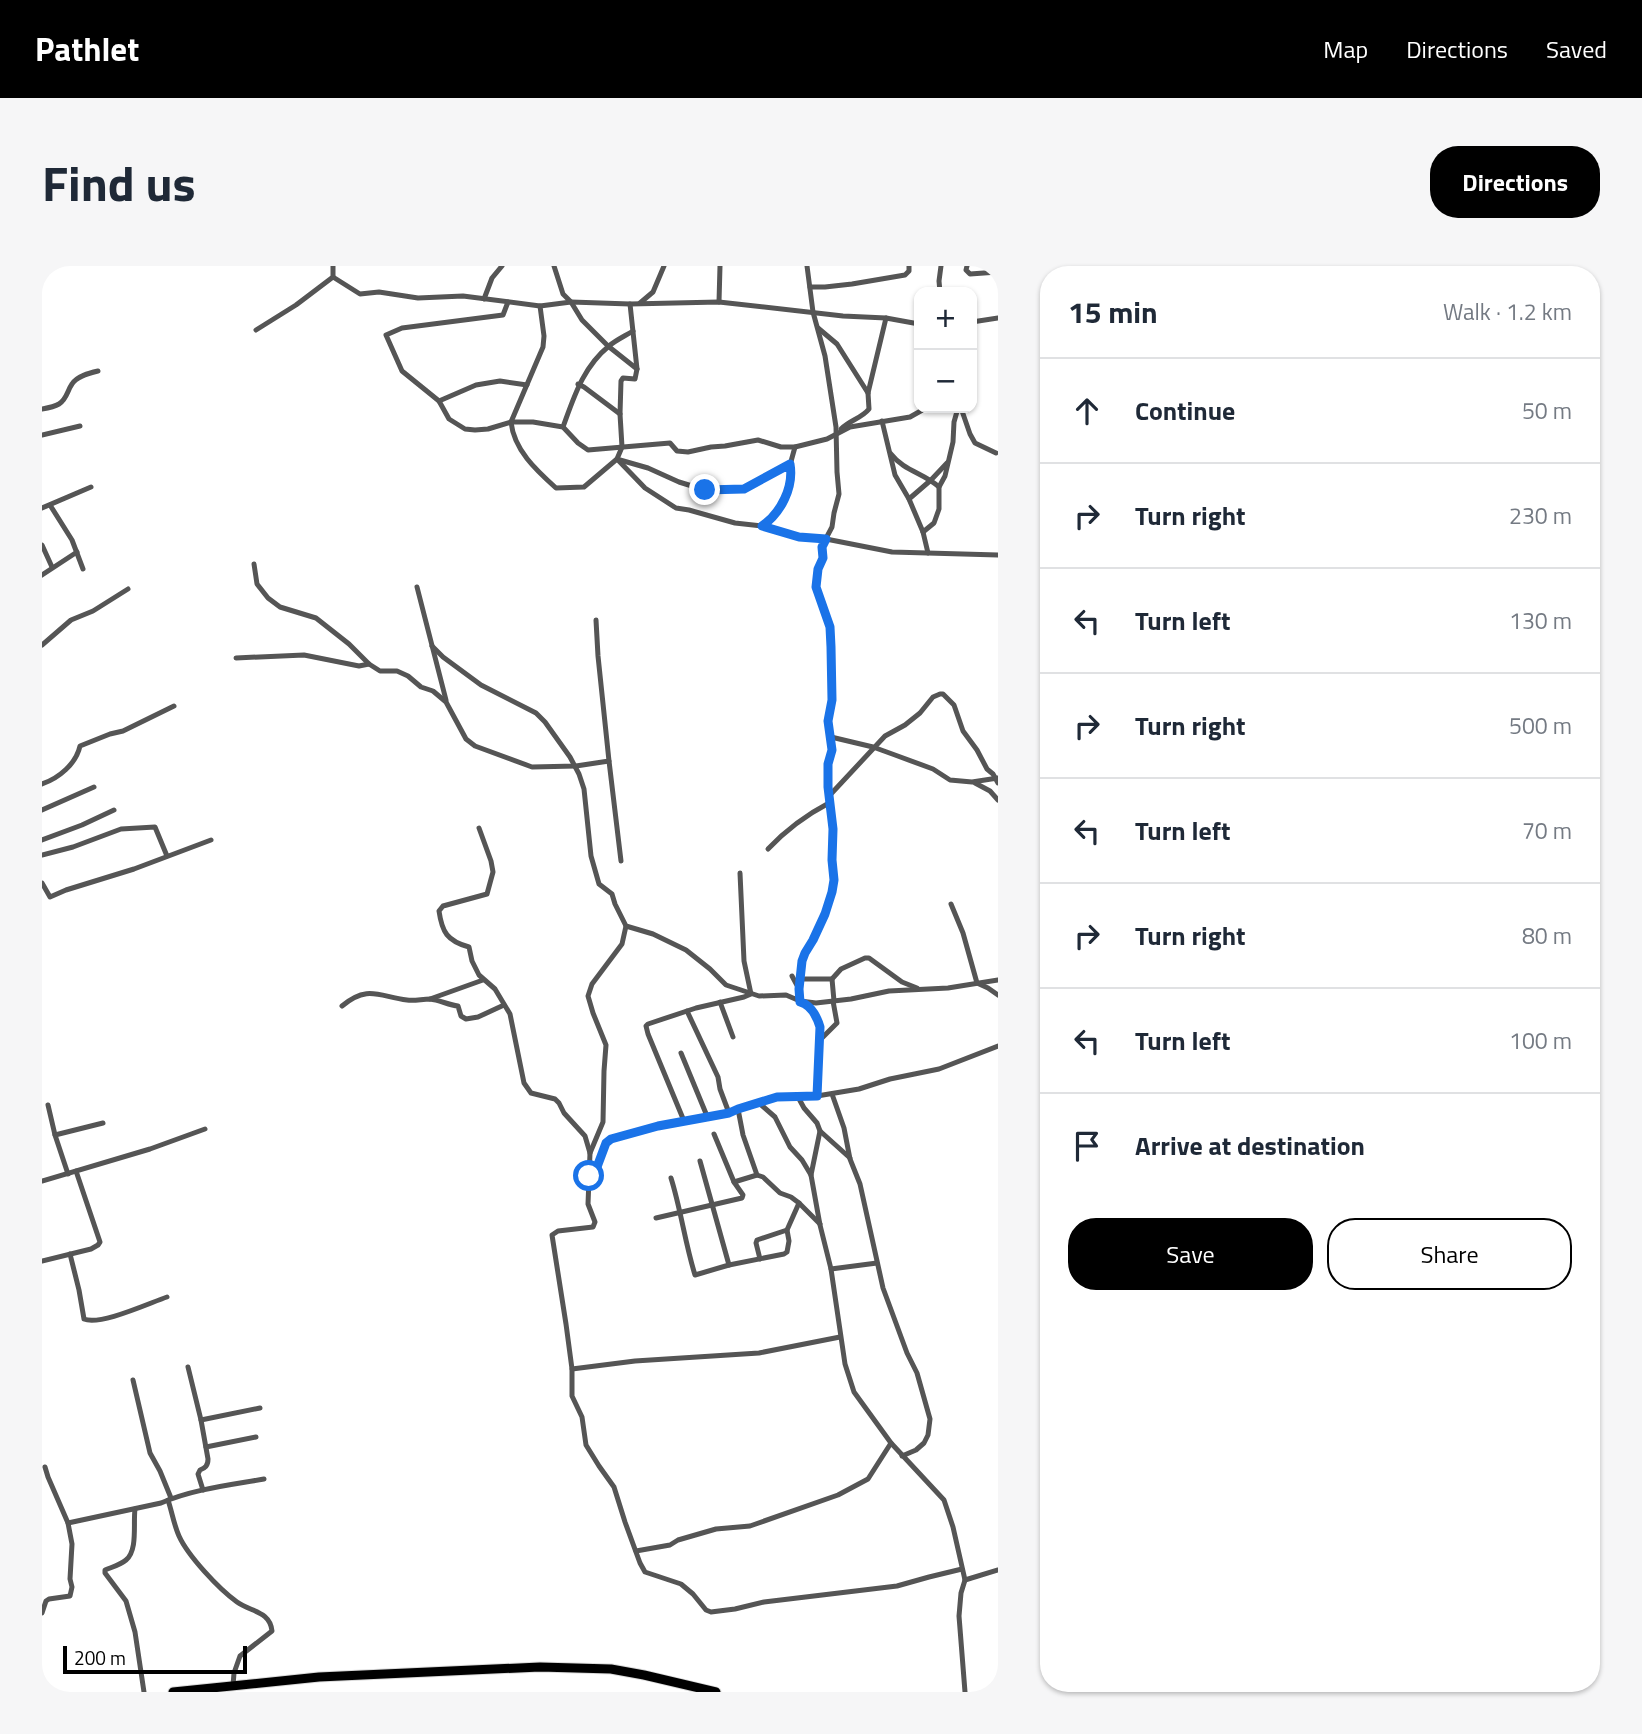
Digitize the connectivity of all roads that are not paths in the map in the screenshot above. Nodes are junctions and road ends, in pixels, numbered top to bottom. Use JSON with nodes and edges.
{"nodes":[{"id":1,"x":333,"y":266,"type":"edge"},
{"id":2,"x":502,"y":266,"type":"edge"},
{"id":3,"x":554,"y":266,"type":"edge"},
{"id":4,"x":720,"y":266,"type":"edge"},
{"id":5,"x":807,"y":266,"type":"edge"},
{"id":6,"x":909,"y":266,"type":"edge"},
{"id":7,"x":941,"y":266,"type":"edge"},
{"id":8,"x":967,"y":266,"type":"edge"},
{"id":9,"x":662,"y":268,"type":"edge"},
{"id":10,"x":998,"y":272,"type":"edge"},
{"id":11,"x":333,"y":277,"type":"junction"},
{"id":12,"x":810,"y":287,"type":"junction"},
{"id":13,"x":940,"y":287,"type":"edge"},
{"id":14,"x":484,"y":299,"type":"junction"},
{"id":15,"x":508,"y":302,"type":"junction"},
{"id":16,"x":571,"y":302,"type":"junction"},
{"id":17,"x":719,"y":302,"type":"junction"},
{"id":18,"x":640,"y":303,"type":"junction"},
{"id":19,"x":630,"y":304,"type":"junction"},
{"id":20,"x":540,"y":306,"type":"junction"},
{"id":21,"x":813,"y":312,"type":"junction"},
{"id":22,"x":886,"y":318,"type":"junction"},
{"id":23,"x":998,"y":318,"type":"edge"},
{"id":24,"x":977,"y":321,"type":"edge"},
{"id":25,"x":914,"y":323,"type":"edge"},
{"id":26,"x":818,"y":328,"type":"junction"},
{"id":27,"x":256,"y":330,"type":"dead end"},
{"id":28,"x":632,"y":331,"type":"junction"},
{"id":29,"x":608,"y":346,"type":"junction"},
{"id":30,"x":636,"y":369,"type":"junction"},
{"id":31,"x":98,"y":371,"type":"dead end"},
{"id":32,"x":578,"y":384,"type":"junction"},
{"id":33,"x":527,"y":385,"type":"junction"},
{"id":34,"x":868,"y":393,"type":"junction"},
{"id":35,"x":439,"y":401,"type":"junction"},
{"id":36,"x":42,"y":409,"type":"edge"},
{"id":37,"x":917,"y":413,"type":"edge"},
{"id":38,"x":958,"y":413,"type":"edge"},
{"id":39,"x":962,"y":413,"type":"edge"},
{"id":40,"x":620,"y":414,"type":"junction"},
{"id":41,"x":882,"y":421,"type":"junction"},
{"id":42,"x":511,"y":422,"type":"junction"},
{"id":43,"x":80,"y":426,"type":"dead end"},
{"id":44,"x":563,"y":427,"type":"junction"},
{"id":45,"x":836,"y":434,"type":"junction"},
{"id":46,"x":42,"y":435,"type":"edge"},
{"id":47,"x":622,"y":447,"type":"junction"},
{"id":48,"x":795,"y":447,"type":"junction"},
{"id":49,"x":889,"y":452,"type":"junction"},
{"id":50,"x":996,"y":453,"type":"dead end"},
{"id":51,"x":617,"y":459,"type":"junction"},
{"id":52,"x":947,"y":463,"type":"junction"},
{"id":53,"x":790,"y":464,"type":"junction"},
{"id":54,"x":931,"y":480,"type":"junction"},
{"id":55,"x":91,"y":487,"type":"dead end"},
{"id":56,"x":939,"y":487,"type":"junction"},
{"id":57,"x":909,"y":499,"type":"junction"},
{"id":58,"x":50,"y":505,"type":"junction"},
{"id":59,"x":42,"y":508,"type":"edge"},
{"id":60,"x":762,"y":526,"type":"junction"},
{"id":61,"x":923,"y":532,"type":"junction"},
{"id":62,"x":826,"y":539,"type":"junction"},
{"id":63,"x":42,"y":545,"type":"edge"},
{"id":64,"x":77,"y":552,"type":"junction"},
{"id":65,"x":928,"y":553,"type":"junction"},
{"id":66,"x":998,"y":555,"type":"edge"},
{"id":67,"x":45,"y":560,"type":"edge"},
{"id":68,"x":254,"y":564,"type":"dead end"},
{"id":69,"x":52,"y":567,"type":"junction"},
{"id":70,"x":83,"y":569,"type":"dead end"},
{"id":71,"x":42,"y":575,"type":"edge"},
{"id":72,"x":417,"y":587,"type":"dead end"},
{"id":73,"x":128,"y":589,"type":"dead end"},
{"id":74,"x":596,"y":620,"type":"dead end"},
{"id":75,"x":42,"y":645,"type":"edge"},
{"id":76,"x":432,"y":646,"type":"junction"},
{"id":77,"x":236,"y":659,"type":"dead end"},
{"id":78,"x":369,"y":664,"type":"junction"},
{"id":79,"x":446,"y":702,"type":"junction"},
{"id":80,"x":174,"y":706,"type":"dead end"},
{"id":81,"x":831,"y":737,"type":"junction"},
{"id":82,"x":873,"y":747,"type":"junction"},
{"id":83,"x":609,"y":761,"type":"junction"},
{"id":84,"x":576,"y":766,"type":"junction"},
{"id":85,"x":997,"y":779,"type":"edge"},
{"id":86,"x":972,"y":782,"type":"junction"},
{"id":87,"x":42,"y":784,"type":"edge"},
{"id":88,"x":94,"y":787,"type":"dead end"},
{"id":89,"x":830,"y":795,"type":"junction"},
{"id":90,"x":998,"y":800,"type":"edge"},
{"id":91,"x":829,"y":803,"type":"junction"},
{"id":92,"x":42,"y":810,"type":"edge"},
{"id":93,"x":114,"y":810,"type":"dead end"},
{"id":94,"x":478,"y":828,"type":"dead end"},
{"id":95,"x":211,"y":839,"type":"dead end"},
{"id":96,"x":42,"y":840,"type":"edge"},
{"id":97,"x":768,"y":849,"type":"dead end"},
{"id":98,"x":42,"y":855,"type":"edge"},
{"id":99,"x":167,"y":856,"type":"junction"},
{"id":100,"x":621,"y":860,"type":"dead end"},
{"id":101,"x":740,"y":873,"type":"dead end"},
{"id":102,"x":42,"y":883,"type":"edge"},
{"id":103,"x":951,"y":904,"type":"dead end"},
{"id":104,"x":626,"y":926,"type":"junction"},
{"id":105,"x":832,"y":979,"type":"junction"},
{"id":106,"x":483,"y":980,"type":"junction"},
{"id":107,"x":800,"y":980,"type":"junction"},
{"id":108,"x":998,"y":980,"type":"edge"},
{"id":109,"x":977,"y":982,"type":"junction"},
{"id":110,"x":919,"y":989,"type":"junction"},
{"id":111,"x":751,"y":994,"type":"junction"},
{"id":112,"x":998,"y":995,"type":"edge"},
{"id":113,"x":430,"y":999,"type":"junction"},
{"id":114,"x":833,"y":1001,"type":"junction"},
{"id":115,"x":720,"y":1002,"type":"junction"},
{"id":116,"x":801,"y":1002,"type":"junction"},
{"id":117,"x":816,"y":1003,"type":"junction"},
{"id":118,"x":504,"y":1004,"type":"junction"},
{"id":119,"x":342,"y":1006,"type":"dead end"},
{"id":120,"x":810,"y":1008,"type":"junction"},
{"id":121,"x":687,"y":1011,"type":"junction"},
{"id":122,"x":820,"y":1027,"type":"junction"},
{"id":123,"x":828,"y":1033,"type":"junction"},
{"id":124,"x":733,"y":1037,"type":"dead end"},
{"id":125,"x":821,"y":1039,"type":"junction"},
{"id":126,"x":998,"y":1046,"type":"edge"},
{"id":127,"x":681,"y":1053,"type":"dead end"},
{"id":128,"x":832,"y":1094,"type":"junction"},
{"id":129,"x":817,"y":1096,"type":"junction"},
{"id":130,"x":798,"y":1097,"type":"junction"},
{"id":131,"x":759,"y":1103,"type":"junction"},
{"id":132,"x":48,"y":1105,"type":"dead end"},
{"id":133,"x":738,"y":1109,"type":"junction"},
{"id":134,"x":729,"y":1113,"type":"junction"},
{"id":135,"x":707,"y":1116,"type":"junction"},
{"id":136,"x":684,"y":1121,"type":"junction"},
{"id":137,"x":103,"y":1123,"type":"dead end"},
{"id":138,"x":205,"y":1129,"type":"dead end"},
{"id":139,"x":820,"y":1131,"type":"junction"},
{"id":140,"x":714,"y":1134,"type":"dead end"},
{"id":141,"x":55,"y":1135,"type":"junction"},
{"id":142,"x":590,"y":1153,"type":"junction"},
{"id":143,"x":850,"y":1158,"type":"junction"},
{"id":144,"x":700,"y":1161,"type":"dead end"},
{"id":145,"x":76,"y":1171,"type":"junction"},
{"id":146,"x":68,"y":1174,"type":"junction"},
{"id":147,"x":757,"y":1175,"type":"junction"},
{"id":148,"x":811,"y":1175,"type":"junction"},
{"id":149,"x":589,"y":1176,"type":"junction"},
{"id":150,"x":671,"y":1178,"type":"dead end"},
{"id":151,"x":42,"y":1181,"type":"edge"},
{"id":152,"x":734,"y":1182,"type":"junction"},
{"id":153,"x":799,"y":1203,"type":"junction"},
{"id":154,"x":712,"y":1206,"type":"junction"},
{"id":155,"x":681,"y":1213,"type":"junction"},
{"id":156,"x":656,"y":1219,"type":"dead end"},
{"id":157,"x":820,"y":1225,"type":"junction"},
{"id":158,"x":787,"y":1230,"type":"junction"},
{"id":159,"x":70,"y":1254,"type":"junction"},
{"id":160,"x":760,"y":1259,"type":"junction"},
{"id":161,"x":42,"y":1261,"type":"edge"},
{"id":162,"x":877,"y":1263,"type":"junction"},
{"id":163,"x":729,"y":1265,"type":"junction"},
{"id":164,"x":831,"y":1269,"type":"junction"},
{"id":165,"x":167,"y":1297,"type":"dead end"},
{"id":166,"x":840,"y":1337,"type":"junction"},
{"id":167,"x":188,"y":1367,"type":"dead end"},
{"id":168,"x":572,"y":1369,"type":"junction"},
{"id":169,"x":132,"y":1380,"type":"dead end"},
{"id":170,"x":260,"y":1408,"type":"dead end"},
{"id":171,"x":201,"y":1420,"type":"junction"},
{"id":172,"x":256,"y":1437,"type":"dead end"},
{"id":173,"x":891,"y":1443,"type":"junction"},
{"id":174,"x":206,"y":1447,"type":"junction"},
{"id":175,"x":902,"y":1456,"type":"junction"},
{"id":176,"x":45,"y":1467,"type":"dead end"},
{"id":177,"x":264,"y":1479,"type":"dead end"},
{"id":178,"x":202,"y":1490,"type":"junction"},
{"id":179,"x":169,"y":1499,"type":"junction"},
{"id":180,"x":135,"y":1509,"type":"junction"},
{"id":181,"x":68,"y":1523,"type":"junction"},
{"id":182,"x":636,"y":1551,"type":"junction"},
{"id":183,"x":962,"y":1569,"type":"junction"},
{"id":184,"x":998,"y":1570,"type":"edge"},
{"id":185,"x":965,"y":1580,"type":"junction"},
{"id":186,"x":42,"y":1614,"type":"edge"},
{"id":187,"x":233,"y":1686,"type":"junction"},
{"id":188,"x":144,"y":1692,"type":"edge"},
{"id":189,"x":173,"y":1692,"type":"edge"},
{"id":190,"x":716,"y":1692,"type":"edge"},
{"id":191,"x":965,"y":1692,"type":"edge"}],
"edges":[{"from":1,"to":11,"type":"street"},
{"from":2,"to":14,"type":"street"},
{"from":3,"to":16,"type":"street"},
{"from":4,"to":17,"type":"street"},
{"from":5,"to":12,"type":"street"},
{"from":6,"to":12,"type":"street"},
{"from":7,"to":13,"type":"street"},
{"from":8,"to":10,"type":"street"},
{"from":9,"to":18,"type":"street"},
{"from":11,"to":14,"type":"street"},
{"from":11,"to":27,"type":"street"},
{"from":12,"to":21,"type":"street"},
{"from":14,"to":15,"type":"street"},
{"from":15,"to":20,"type":"street"},
{"from":15,"to":35,"type":"street"},
{"from":16,"to":19,"type":"street"},
{"from":16,"to":20,"type":"street"},
{"from":16,"to":29,"type":"street"},
{"from":17,"to":18,"type":"street"},
{"from":17,"to":21,"type":"street"},
{"from":18,"to":19,"type":"street"},
{"from":19,"to":28,"type":"street"},
{"from":20,"to":33,"type":"street"},
{"from":21,"to":22,"type":"street"},
{"from":21,"to":26,"type":"street"},
{"from":22,"to":25,"type":"street"},
{"from":22,"to":34,"type":"street"},
{"from":23,"to":24,"type":"street"},
{"from":26,"to":34,"type":"street"},
{"from":26,"to":45,"type":"street"},
{"from":28,"to":29,"type":"street"},
{"from":28,"to":30,"type":"street"},
{"from":29,"to":30,"type":"street"},
{"from":29,"to":32,"type":"street"},
{"from":30,"to":40,"type":"street"},
{"from":31,"to":36,"type":"street"},
{"from":32,"to":40,"type":"street"},
{"from":32,"to":44,"type":"street"},
{"from":33,"to":35,"type":"street"},
{"from":33,"to":42,"type":"street"},
{"from":34,"to":45,"type":"street"},
{"from":35,"to":42,"type":"street"},
{"from":37,"to":41,"type":"street"},
{"from":38,"to":52,"type":"street"},
{"from":39,"to":50,"type":"street"},
{"from":40,"to":47,"type":"street"},
{"from":41,"to":45,"type":"street"},
{"from":41,"to":49,"type":"street"},
{"from":42,"to":44,"type":"street"},
{"from":42,"to":51,"type":"street"},
{"from":43,"to":46,"type":"street"},
{"from":44,"to":47,"type":"street"},
{"from":45,"to":48,"type":"street"},
{"from":45,"to":62,"type":"street"},
{"from":47,"to":48,"type":"street"},
{"from":47,"to":51,"type":"street"},
{"from":48,"to":53,"type":"street"},
{"from":49,"to":54,"type":"street"},
{"from":49,"to":57,"type":"street"},
{"from":51,"to":53,"type":"street"},
{"from":51,"to":60,"type":"street"},
{"from":52,"to":54,"type":"street"},
{"from":52,"to":56,"type":"street"},
{"from":53,"to":60,"type":"street"},
{"from":54,"to":56,"type":"street"},
{"from":54,"to":57,"type":"street"},
{"from":55,"to":58,"type":"street"},
{"from":56,"to":61,"type":"street"},
{"from":57,"to":61,"type":"street"},
{"from":58,"to":59,"type":"street"},
{"from":58,"to":64,"type":"street"},
{"from":60,"to":62,"type":"street"},
{"from":61,"to":65,"type":"street"},
{"from":62,"to":65,"type":"street"},
{"from":62,"to":81,"type":"street"},
{"from":63,"to":67,"type":"street"},
{"from":64,"to":69,"type":"street"},
{"from":64,"to":70,"type":"street"},
{"from":65,"to":66,"type":"street"},
{"from":67,"to":69,"type":"street"},
{"from":68,"to":78,"type":"street"},
{"from":69,"to":71,"type":"street"},
{"from":72,"to":76,"type":"street"},
{"from":73,"to":75,"type":"street"},
{"from":74,"to":83,"type":"street"},
{"from":76,"to":79,"type":"street"},
{"from":76,"to":84,"type":"street"},
{"from":77,"to":78,"type":"street"},
{"from":78,"to":79,"type":"street"},
{"from":79,"to":84,"type":"street"},
{"from":80,"to":87,"type":"street"},
{"from":81,"to":82,"type":"street"},
{"from":81,"to":89,"type":"street"},
{"from":82,"to":85,"type":"street"},
{"from":82,"to":86,"type":"street"},
{"from":82,"to":89,"type":"street"},
{"from":83,"to":84,"type":"street"},
{"from":83,"to":100,"type":"street"},
{"from":84,"to":104,"type":"street"},
{"from":85,"to":86,"type":"street"},
{"from":86,"to":90,"type":"street"},
{"from":88,"to":92,"type":"street"},
{"from":89,"to":91,"type":"street"},
{"from":91,"to":97,"type":"street"},
{"from":91,"to":107,"type":"street"},
{"from":93,"to":96,"type":"street"},
{"from":94,"to":106,"type":"street"},
{"from":95,"to":99,"type":"street"},
{"from":98,"to":99,"type":"street"},
{"from":99,"to":102,"type":"street"},
{"from":101,"to":111,"type":"street"},
{"from":103,"to":109,"type":"street"},
{"from":104,"to":111,"type":"street"},
{"from":104,"to":142,"type":"street"},
{"from":105,"to":107,"type":"street"},
{"from":105,"to":110,"type":"street"},
{"from":105,"to":114,"type":"street"},
{"from":106,"to":113,"type":"street"},
{"from":106,"to":118,"type":"street"},
{"from":107,"to":116,"type":"street"},
{"from":108,"to":109,"type":"street"},
{"from":109,"to":110,"type":"street"},
{"from":109,"to":112,"type":"street"},
{"from":110,"to":114,"type":"street"},
{"from":111,"to":115,"type":"street"},
{"from":111,"to":116,"type":"street"},
{"from":113,"to":118,"type":"street"},
{"from":113,"to":119,"type":"street"},
{"from":114,"to":117,"type":"street"},
{"from":114,"to":123,"type":"street"},
{"from":115,"to":121,"type":"street"},
{"from":115,"to":124,"type":"street"},
{"from":116,"to":117,"type":"street"},
{"from":116,"to":120,"type":"street"},
{"from":117,"to":120,"type":"street"},
{"from":118,"to":142,"type":"street"},
{"from":120,"to":122,"type":"street"},
{"from":121,"to":134,"type":"street"},
{"from":121,"to":136,"type":"street"},
{"from":122,"to":123,"type":"street"},
{"from":122,"to":125,"type":"street"},
{"from":123,"to":125,"type":"street"},
{"from":125,"to":129,"type":"street"},
{"from":126,"to":128,"type":"street"},
{"from":127,"to":135,"type":"street"},
{"from":128,"to":129,"type":"street"},
{"from":128,"to":143,"type":"street"},
{"from":129,"to":130,"type":"street"},
{"from":130,"to":131,"type":"street"},
{"from":130,"to":139,"type":"street"},
{"from":131,"to":133,"type":"street"},
{"from":131,"to":148,"type":"street"},
{"from":132,"to":141,"type":"street"},
{"from":133,"to":134,"type":"street"},
{"from":133,"to":147,"type":"street"},
{"from":134,"to":135,"type":"street"},
{"from":135,"to":136,"type":"street"},
{"from":136,"to":149,"type":"street"},
{"from":137,"to":141,"type":"street"},
{"from":138,"to":145,"type":"street"},
{"from":139,"to":143,"type":"street"},
{"from":139,"to":148,"type":"street"},
{"from":140,"to":152,"type":"street"},
{"from":141,"to":146,"type":"street"},
{"from":142,"to":149,"type":"street"},
{"from":143,"to":162,"type":"street"},
{"from":144,"to":154,"type":"street"},
{"from":145,"to":146,"type":"street"},
{"from":145,"to":159,"type":"street"},
{"from":146,"to":151,"type":"street"},
{"from":147,"to":152,"type":"street"},
{"from":147,"to":153,"type":"street"},
{"from":148,"to":157,"type":"street"},
{"from":149,"to":168,"type":"street"},
{"from":150,"to":155,"type":"street"},
{"from":152,"to":154,"type":"street"},
{"from":153,"to":157,"type":"street"},
{"from":153,"to":158,"type":"street"},
{"from":154,"to":155,"type":"street"},
{"from":154,"to":163,"type":"street"},
{"from":155,"to":156,"type":"street"},
{"from":155,"to":163,"type":"street"},
{"from":157,"to":164,"type":"street"},
{"from":158,"to":160,"type":"street"},
{"from":158,"to":160,"type":"street"},
{"from":159,"to":161,"type":"street"},
{"from":159,"to":165,"type":"street"},
{"from":160,"to":163,"type":"street"},
{"from":162,"to":164,"type":"street"},
{"from":162,"to":175,"type":"street"},
{"from":164,"to":166,"type":"street"},
{"from":166,"to":168,"type":"street"},
{"from":166,"to":173,"type":"street"},
{"from":167,"to":171,"type":"street"},
{"from":168,"to":182,"type":"street"},
{"from":169,"to":179,"type":"street"},
{"from":170,"to":171,"type":"street"},
{"from":171,"to":174,"type":"street"},
{"from":172,"to":174,"type":"street"},
{"from":173,"to":175,"type":"street"},
{"from":173,"to":182,"type":"street"},
{"from":174,"to":178,"type":"street"},
{"from":175,"to":183,"type":"street"},
{"from":176,"to":181,"type":"street"},
{"from":177,"to":178,"type":"street"},
{"from":178,"to":179,"type":"street"},
{"from":179,"to":180,"type":"street"},
{"from":179,"to":187,"type":"street"},
{"from":180,"to":181,"type":"street"},
{"from":180,"to":188,"type":"street"},
{"from":181,"to":186,"type":"street"},
{"from":182,"to":183,"type":"street"},
{"from":183,"to":185,"type":"street"},
{"from":184,"to":185,"type":"street"},
{"from":185,"to":191,"type":"street"},
{"from":187,"to":189,"type":"main road"},
{"from":187,"to":190,"type":"main road"}]}
